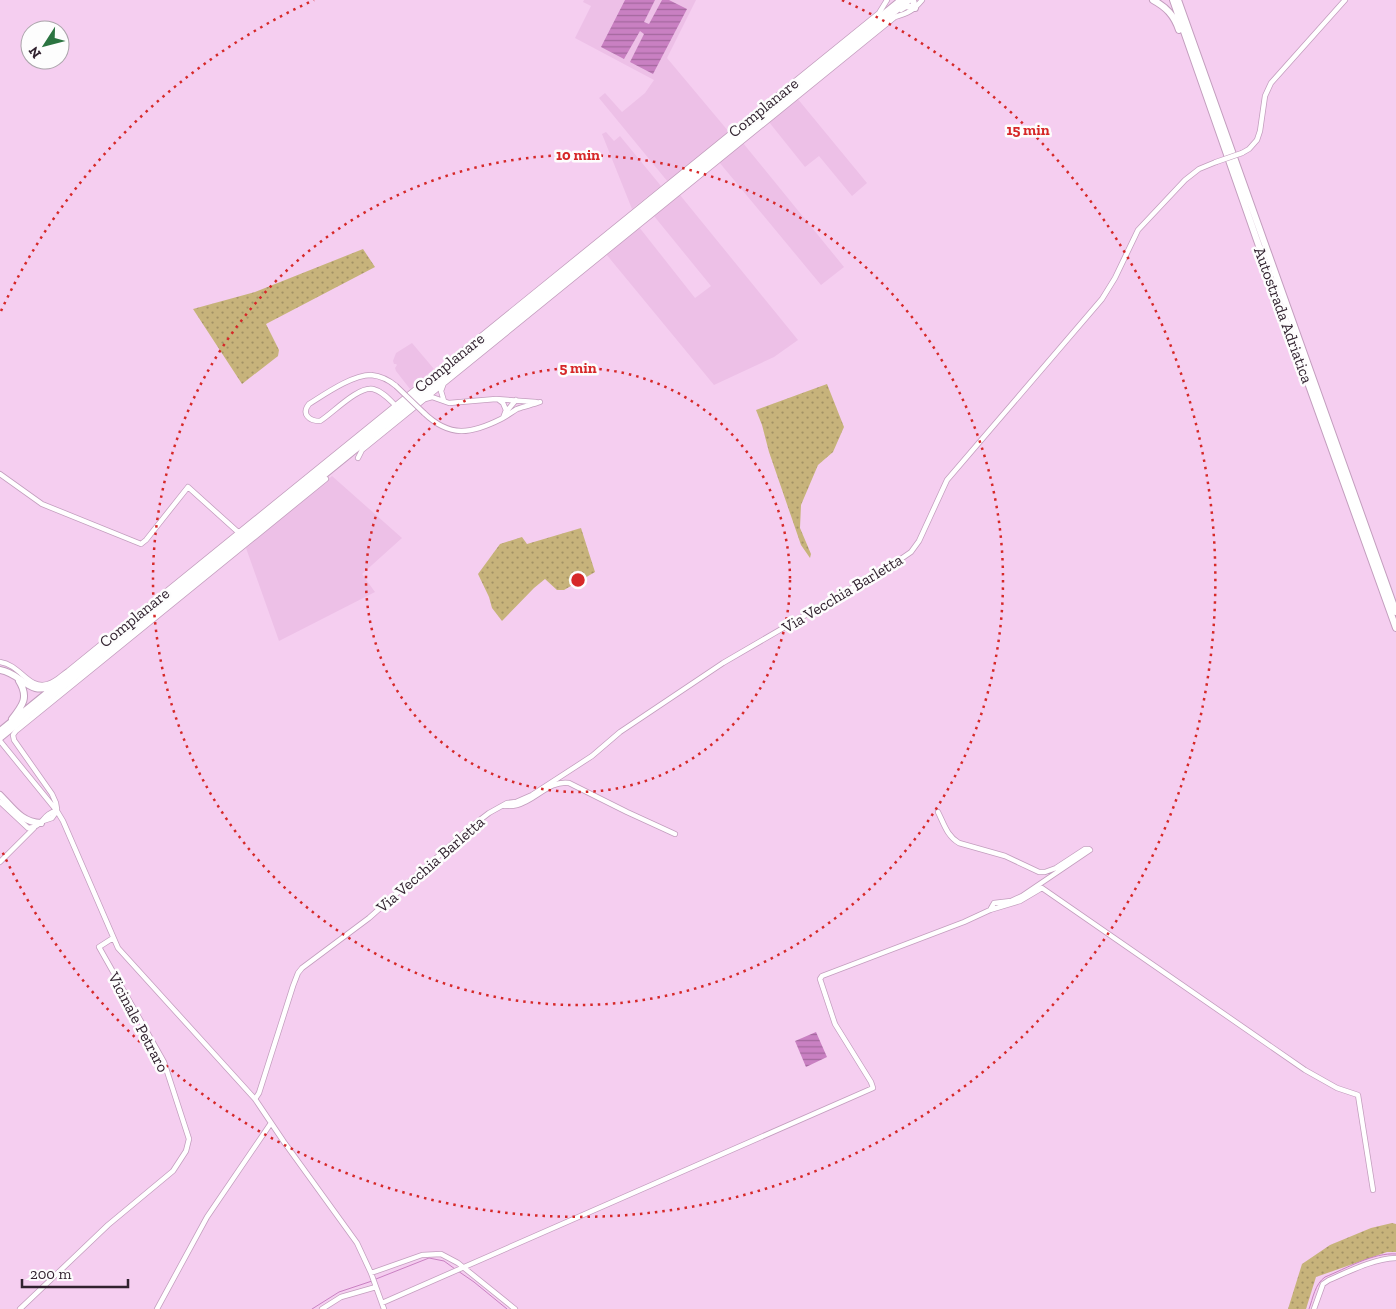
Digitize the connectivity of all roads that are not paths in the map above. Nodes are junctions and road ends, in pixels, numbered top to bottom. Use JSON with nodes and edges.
{"nodes":[{"id":1,"x":887,"y":0,"type":"edge"},
{"id":2,"x":893,"y":0,"type":"edge"},
{"id":3,"x":901,"y":0,"type":"edge"},
{"id":4,"x":909,"y":0,"type":"edge"},
{"id":5,"x":914,"y":0,"type":"edge"},
{"id":6,"x":922,"y":0,"type":"edge"},
{"id":7,"x":1153,"y":0,"type":"edge"},
{"id":8,"x":1173,"y":0,"type":"edge"},
{"id":9,"x":1179,"y":0,"type":"edge"},
{"id":10,"x":1344,"y":0,"type":"edge"},
{"id":11,"x":915,"y":8,"type":"junction"},
{"id":12,"x":893,"y":12,"type":"junction"},
{"id":13,"x":882,"y":15,"type":"junction"},
{"id":14,"x":1221,"y":136,"type":"junction"},
{"id":15,"x":444,"y":382,"type":"junction"},
{"id":16,"x":434,"y":391,"type":"junction"},
{"id":17,"x":496,"y":399,"type":"junction"},
{"id":18,"x":516,"y":400,"type":"junction"},
{"id":19,"x":422,"y":401,"type":"junction"},
{"id":20,"x":444,"y":401,"type":"junction"},
{"id":21,"x":395,"y":405,"type":"junction"},
{"id":22,"x":516,"y":410,"type":"junction"},
{"id":23,"x":504,"y":418,"type":"junction"},
{"id":24,"x":358,"y":458,"type":"dead end"},
{"id":25,"x":0,"y":474,"type":"edge"},
{"id":26,"x":326,"y":479,"type":"dead end"},
{"id":27,"x":238,"y":532,"type":"junction"},
{"id":28,"x":1396,"y":612,"type":"edge"},
{"id":29,"x":1396,"y":628,"type":"edge"},
{"id":30,"x":0,"y":662,"type":"edge"},
{"id":31,"x":78,"y":668,"type":"junction"},
{"id":32,"x":0,"y":670,"type":"edge"},
{"id":33,"x":17,"y":678,"type":"junction"},
{"id":34,"x":7,"y":726,"type":"junction"},
{"id":35,"x":0,"y":732,"type":"edge"},
{"id":36,"x":0,"y":739,"type":"edge"},
{"id":37,"x":0,"y":795,"type":"edge"},
{"id":38,"x":50,"y":801,"type":"junction"},
{"id":39,"x":0,"y":802,"type":"edge"},
{"id":40,"x":500,"y":806,"type":"junction"},
{"id":41,"x":57,"y":811,"type":"junction"},
{"id":42,"x":938,"y":812,"type":"dead end"},
{"id":43,"x":48,"y":814,"type":"junction"},
{"id":44,"x":52,"y":818,"type":"junction"},
{"id":45,"x":63,"y":821,"type":"junction"},
{"id":46,"x":42,"y":822,"type":"junction"},
{"id":47,"x":35,"y":828,"type":"junction"},
{"id":48,"x":675,"y":834,"type":"dead end"},
{"id":49,"x":0,"y":862,"type":"edge"},
{"id":50,"x":990,"y":910,"type":"junction"},
{"id":51,"x":112,"y":938,"type":"junction"},
{"id":52,"x":255,"y":1099,"type":"junction"},
{"id":53,"x":271,"y":1123,"type":"junction"},
{"id":54,"x":1373,"y":1190,"type":"dead end"},
{"id":55,"x":1396,"y":1258,"type":"edge"},
{"id":56,"x":461,"y":1268,"type":"junction"},
{"id":57,"x":372,"y":1275,"type":"junction"},
{"id":58,"x":375,"y":1285,"type":"junction"},
{"id":59,"x":382,"y":1303,"type":"junction"},
{"id":60,"x":20,"y":1309,"type":"edge"},
{"id":61,"x":157,"y":1309,"type":"edge"},
{"id":62,"x":322,"y":1309,"type":"edge"},
{"id":63,"x":384,"y":1309,"type":"edge"},
{"id":64,"x":515,"y":1309,"type":"edge"},
{"id":65,"x":1314,"y":1309,"type":"edge"}],
"edges":[{"from":1,"to":21,"type":"street","name":"Complanare"},
{"from":2,"to":13,"type":"highway"},
{"from":3,"to":13,"type":"highway"},
{"from":4,"to":12,"type":"highway"},
{"from":5,"to":11,"type":"highway"},
{"from":6,"to":11,"type":"street","name":"Complanare"},
{"from":7,"to":14,"type":"highway"},
{"from":8,"to":14,"type":"highway","name":"Autostrada Adriatica"},
{"from":9,"to":28,"type":"highway","name":"Autostrada Adriatica"},
{"from":10,"to":40,"type":"street","name":"Via Vecchia Barletta","bridge":true},
{"from":11,"to":12,"type":"highway"},
{"from":11,"to":15,"type":"street","name":"Complanare"},
{"from":12,"to":36,"type":"highway"},
{"from":13,"to":31,"type":"highway"},
{"from":14,"to":29,"type":"highway","name":"Autostrada Adriatica"},
{"from":15,"to":16,"type":"street","name":"Complanare"},
{"from":15,"to":20,"type":"street"},
{"from":16,"to":19,"type":"street","name":"Complanare"},
{"from":16,"to":20,"type":"street"},
{"from":17,"to":18,"type":"street"},
{"from":17,"to":20,"type":"street"},
{"from":17,"to":23,"type":"street"},
{"from":18,"to":22,"type":"street"},
{"from":18,"to":22,"type":"street"},
{"from":18,"to":23,"type":"street"},
{"from":19,"to":20,"type":"street"},
{"from":19,"to":24,"type":"street","name":"Complanare"},
{"from":21,"to":23,"type":"street","bridge":true},
{"from":21,"to":27,"type":"street","name":"Complanare"},
{"from":22,"to":23,"type":"street"},
{"from":25,"to":27,"type":"street"},
{"from":26,"to":41,"type":"street","name":"Complanare"},
{"from":27,"to":30,"type":"street","name":"Complanare"},
{"from":31,"to":33,"type":"highway"},
{"from":31,"to":34,"type":"highway"},
{"from":32,"to":33,"type":"highway"},
{"from":33,"to":34,"type":"highway"},
{"from":34,"to":35,"type":"highway"},
{"from":36,"to":38,"type":"street"},
{"from":37,"to":46,"type":"highway"},
{"from":38,"to":41,"type":"street"},
{"from":38,"to":43,"type":"street"},
{"from":39,"to":47,"type":"street"},
{"from":40,"to":48,"type":"street"},
{"from":40,"to":52,"type":"street","name":"Via Vecchia Barletta"},
{"from":41,"to":43,"type":"street"},
{"from":41,"to":44,"type":"street"},
{"from":41,"to":45,"type":"street"},
{"from":42,"to":50,"type":"street"},
{"from":43,"to":46,"type":"street"},
{"from":44,"to":45,"type":"street"},
{"from":44,"to":46,"type":"street"},
{"from":45,"to":51,"type":"street"},
{"from":46,"to":47,"type":"street"},
{"from":47,"to":49,"type":"street"},
{"from":50,"to":54,"type":"street"},
{"from":50,"to":56,"type":"street"},
{"from":51,"to":52,"type":"street"},
{"from":51,"to":60,"type":"street","name":"Vicinale Petraro"},
{"from":52,"to":53,"type":"street"},
{"from":53,"to":57,"type":"street"},
{"from":53,"to":61,"type":"street"},
{"from":55,"to":65,"type":"street"},
{"from":56,"to":57,"type":"street"},
{"from":56,"to":59,"type":"street"},
{"from":56,"to":64,"type":"street"},
{"from":57,"to":58,"type":"street"},
{"from":58,"to":59,"type":"street"},
{"from":58,"to":62,"type":"street"},
{"from":59,"to":63,"type":"street"}]}
